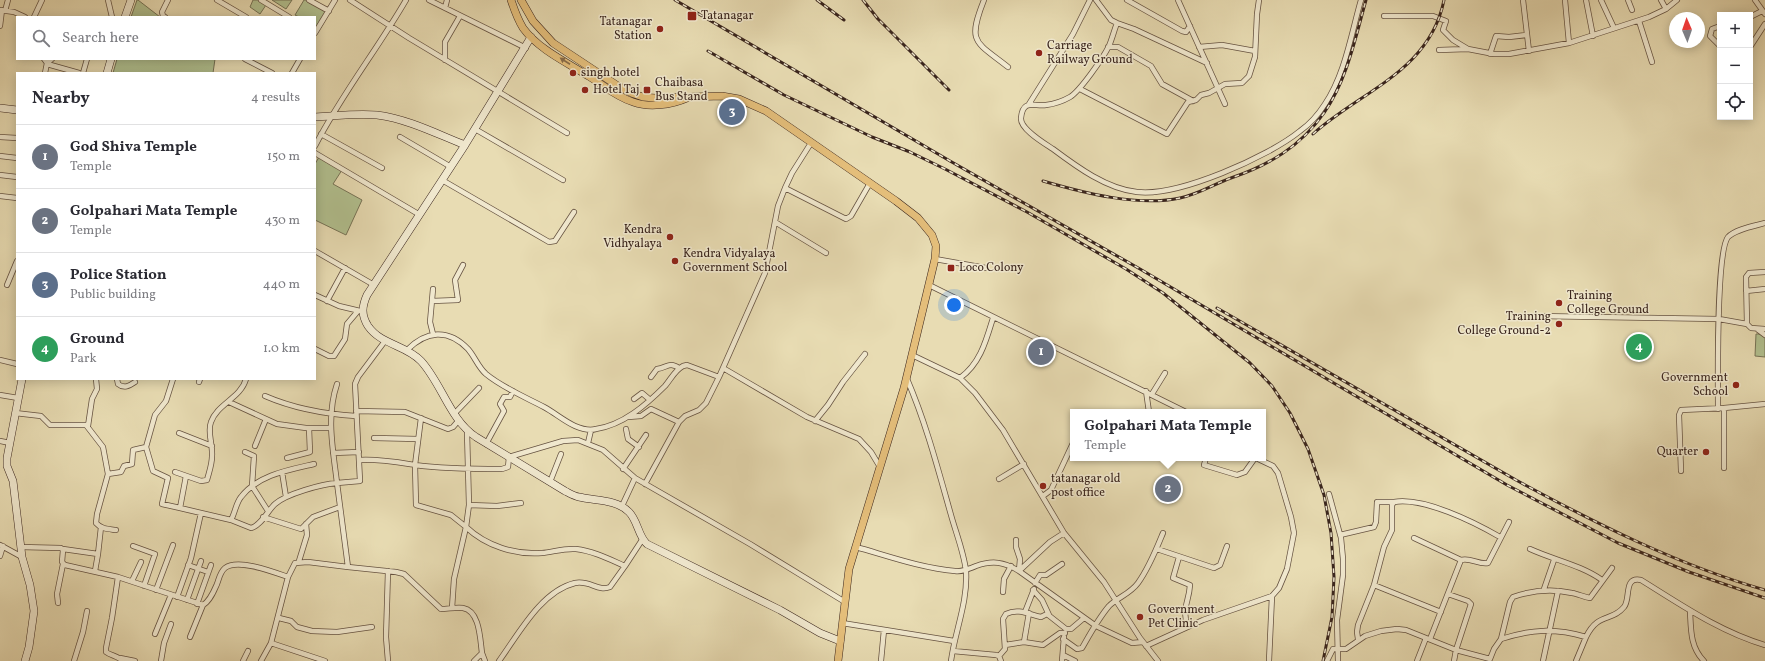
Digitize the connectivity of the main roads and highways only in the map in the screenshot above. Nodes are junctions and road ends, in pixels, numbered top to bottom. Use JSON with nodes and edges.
{"nodes":[{"id":1,"x":511,"y":0,"type":"edge"},
{"id":2,"x":521,"y":0,"type":"edge"},
{"id":3,"x":689,"y":97,"type":"junction"},
{"id":4,"x":838,"y":661,"type":"edge"}],
"edges":[{"from":3,"to":1,"type":"main road","one_way":true},
{"from":2,"to":3,"type":"main road"},
{"from":3,"to":4,"type":"main road"}]}
